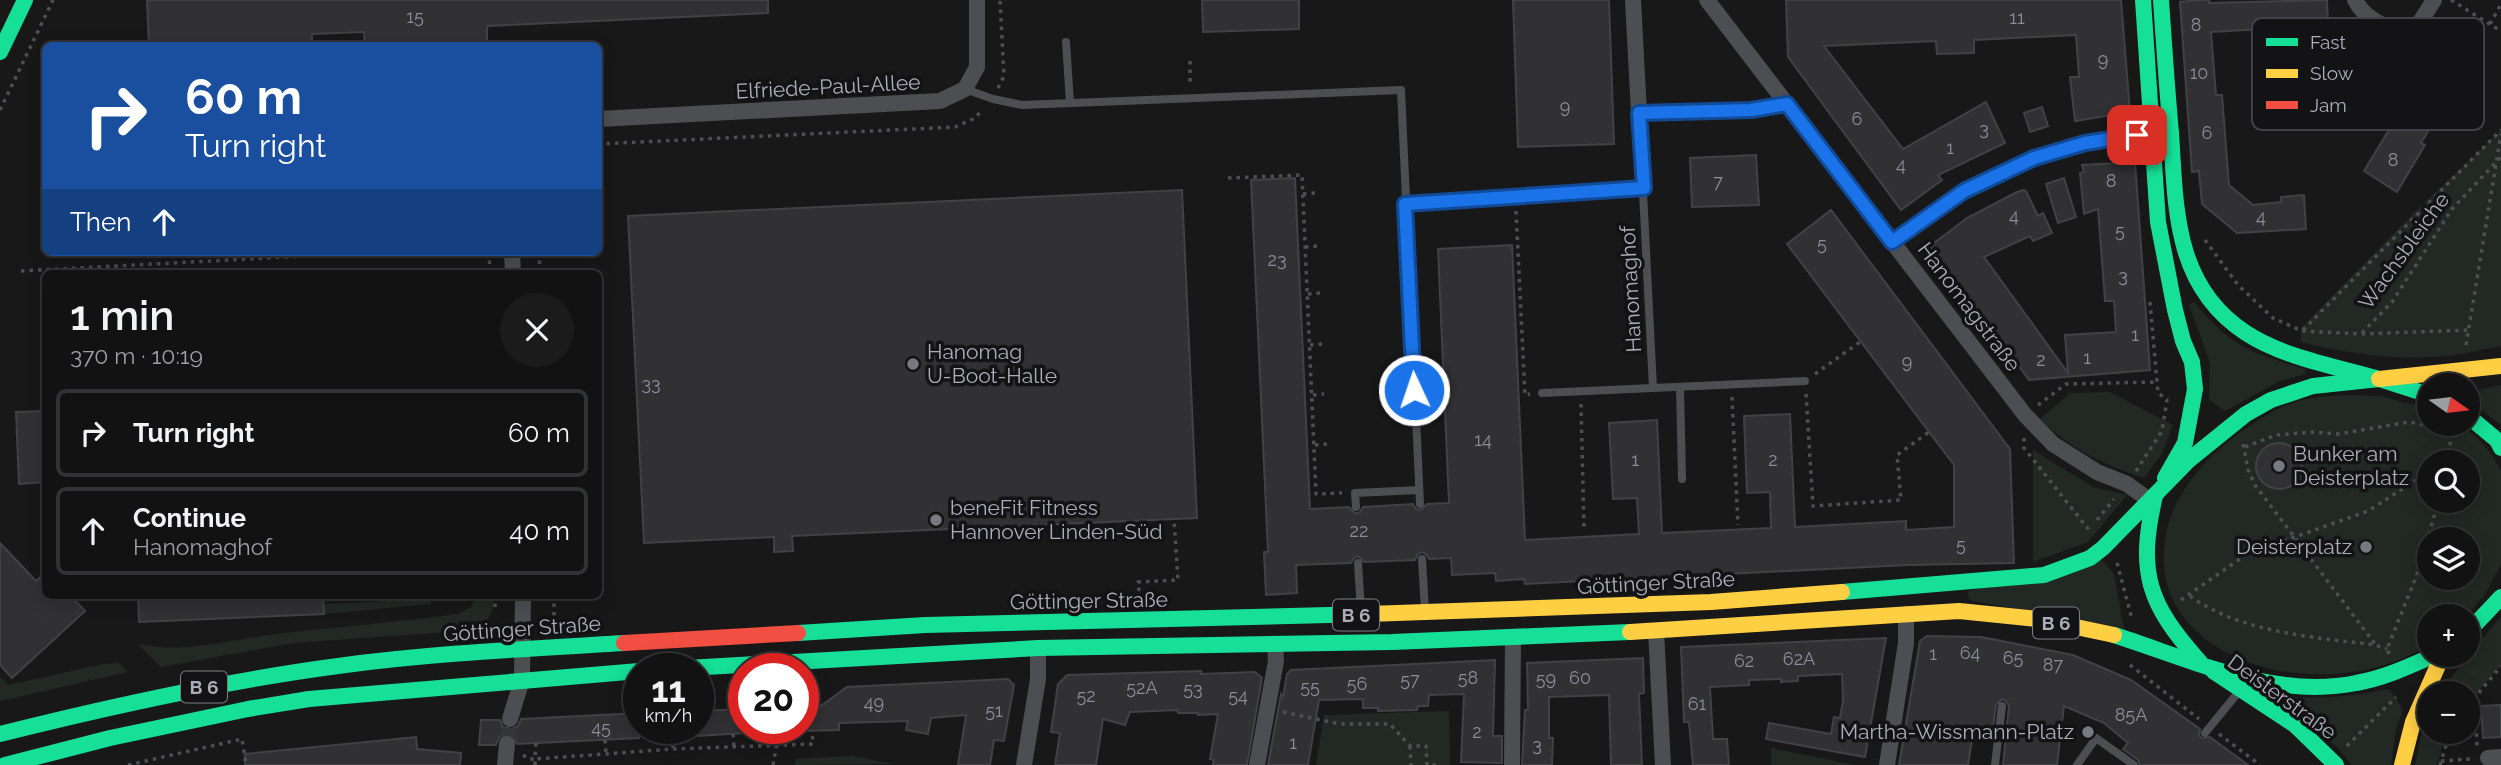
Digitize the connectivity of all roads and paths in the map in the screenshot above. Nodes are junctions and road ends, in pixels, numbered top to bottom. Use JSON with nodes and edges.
{"nodes":[{"id":1,"x":25,"y":0,"type":"edge"},
{"id":2,"x":53,"y":0,"type":"edge"},
{"id":3,"x":977,"y":0,"type":"edge"},
{"id":4,"x":1000,"y":0,"type":"edge"},
{"id":5,"x":1633,"y":0,"type":"edge"},
{"id":6,"x":1707,"y":0,"type":"edge"},
{"id":7,"x":2143,"y":0,"type":"edge"},
{"id":8,"x":2161,"y":0,"type":"edge"},
{"id":9,"x":2355,"y":0,"type":"edge"},
{"id":10,"x":2434,"y":0,"type":"edge"},
{"id":11,"x":2451,"y":0,"type":"edge"},
{"id":12,"x":2501,"y":4,"type":"edge"},
{"id":13,"x":2372,"y":18,"type":"edge"},
{"id":14,"x":2423,"y":18,"type":"edge"},
{"id":15,"x":2480,"y":18,"type":"edge"},
{"id":16,"x":2484,"y":20,"type":"edge"},
{"id":17,"x":2490,"y":24,"type":"junction"},
{"id":18,"x":2501,"y":31,"type":"edge"},
{"id":19,"x":1066,"y":42,"type":"dead end"},
{"id":20,"x":0,"y":52,"type":"edge"},
{"id":21,"x":1189,"y":61,"type":"dead end"},
{"id":22,"x":965,"y":89,"type":"junction"},
{"id":23,"x":1190,"y":98,"type":"junction"},
{"id":24,"x":993,"y":99,"type":"junction"},
{"id":25,"x":1070,"y":103,"type":"junction"},
{"id":26,"x":1787,"y":104,"type":"junction"},
{"id":27,"x":0,"y":110,"type":"edge"},
{"id":28,"x":1639,"y":113,"type":"junction"},
{"id":29,"x":602,"y":119,"type":"edge"},
{"id":30,"x":2171,"y":132,"type":"junction"},
{"id":31,"x":2501,"y":132,"type":"edge"},
{"id":32,"x":2152,"y":133,"type":"junction"},
{"id":33,"x":602,"y":144,"type":"edge"},
{"id":34,"x":2501,"y":158,"type":"edge"},
{"id":35,"x":2496,"y":162,"type":"junction"},
{"id":36,"x":1228,"y":178,"type":"dead end"},
{"id":37,"x":1644,"y":188,"type":"junction"},
{"id":38,"x":1315,"y":193,"type":"dead end"},
{"id":39,"x":1303,"y":194,"type":"junction"},
{"id":40,"x":1515,"y":195,"type":"junction"},
{"id":41,"x":1405,"y":204,"type":"junction"},
{"id":42,"x":2202,"y":236,"type":"dead end"},
{"id":43,"x":1892,"y":242,"type":"junction"},
{"id":44,"x":1317,"y":246,"type":"dead end"},
{"id":45,"x":1305,"y":247,"type":"junction"},
{"id":46,"x":305,"y":256,"type":"edge"},
{"id":47,"x":21,"y":271,"type":"dead end"},
{"id":48,"x":1320,"y":293,"type":"dead end"},
{"id":49,"x":1307,"y":294,"type":"junction"},
{"id":50,"x":2302,"y":331,"type":"junction"},
{"id":51,"x":2361,"y":334,"type":"junction"},
{"id":52,"x":1860,"y":341,"type":"dead end"},
{"id":53,"x":1322,"y":344,"type":"dead end"},
{"id":54,"x":1310,"y":345,"type":"junction"},
{"id":55,"x":2501,"y":366,"type":"edge"},
{"id":56,"x":2379,"y":379,"type":"junction"},
{"id":57,"x":1805,"y":381,"type":"junction"},
{"id":58,"x":2156,"y":382,"type":"dead end"},
{"id":59,"x":1732,"y":384,"type":"junction"},
{"id":60,"x":1680,"y":387,"type":"junction"},
{"id":61,"x":1653,"y":388,"type":"junction"},
{"id":62,"x":2417,"y":391,"type":"edge"},
{"id":63,"x":1581,"y":392,"type":"junction"},
{"id":64,"x":1542,"y":393,"type":"joint"},
{"id":65,"x":1324,"y":394,"type":"dead end"},
{"id":66,"x":1312,"y":395,"type":"junction"},
{"id":67,"x":2025,"y":415,"type":"junction"},
{"id":68,"x":2480,"y":426,"type":"edge"},
{"id":69,"x":1929,"y":432,"type":"dead end"},
{"id":70,"x":1326,"y":444,"type":"dead end"},
{"id":71,"x":1314,"y":445,"type":"junction"},
{"id":72,"x":2501,"y":448,"type":"edge"},
{"id":73,"x":2451,"y":450,"type":"edge"},
{"id":74,"x":1682,"y":479,"type":"dead end"},
{"id":75,"x":2417,"y":480,"type":"edge"},
{"id":76,"x":1419,"y":490,"type":"junction"},
{"id":77,"x":1355,"y":493,"type":"junction"},
{"id":78,"x":2153,"y":496,"type":"junction"},
{"id":79,"x":1420,"y":504,"type":"dead end"},
{"id":80,"x":1356,"y":507,"type":"dead end"},
{"id":81,"x":2435,"y":513,"type":"edge"},
{"id":82,"x":1174,"y":519,"type":"dead end"},
{"id":83,"x":1738,"y":525,"type":"dead end"},
{"id":84,"x":1584,"y":529,"type":"dead end"},
{"id":85,"x":2295,"y":536,"type":"junction"},
{"id":86,"x":2103,"y":548,"type":"junction"},
{"id":87,"x":1422,"y":559,"type":"dead end"},
{"id":88,"x":1358,"y":562,"type":"dead end"},
{"id":89,"x":1139,"y":591,"type":"dead end"},
{"id":90,"x":2501,"y":597,"type":"edge"},
{"id":91,"x":495,"y":599,"type":"edge"},
{"id":92,"x":523,"y":599,"type":"edge"},
{"id":93,"x":495,"y":610,"type":"dead end"},
{"id":94,"x":1425,"y":613,"type":"junction"},
{"id":95,"x":1361,"y":614,"type":"junction"},
{"id":96,"x":1906,"y":614,"type":"junction"},
{"id":97,"x":2480,"y":619,"type":"edge"},
{"id":98,"x":2134,"y":625,"type":"dead end"},
{"id":99,"x":1656,"y":631,"type":"junction"},
{"id":100,"x":1513,"y":637,"type":"junction"},
{"id":101,"x":1275,"y":644,"type":"junction"},
{"id":102,"x":2375,"y":644,"type":"junction"},
{"id":103,"x":1038,"y":648,"type":"junction"},
{"id":104,"x":524,"y":649,"type":"junction"},
{"id":105,"x":2122,"y":659,"type":"dead end"},
{"id":106,"x":2202,"y":664,"type":"junction"},
{"id":107,"x":714,"y":666,"type":"edge"},
{"id":108,"x":2417,"y":666,"type":"edge"},
{"id":109,"x":2501,"y":666,"type":"edge"},
{"id":110,"x":2437,"y":667,"type":"edge"},
{"id":111,"x":623,"y":672,"type":"edge"},
{"id":112,"x":522,"y":680,"type":"junction"},
{"id":113,"x":2241,"y":689,"type":"junction"},
{"id":114,"x":2403,"y":691,"type":"dead end"},
{"id":115,"x":2480,"y":691,"type":"edge"},
{"id":116,"x":2002,"y":706,"type":"dead end"},
{"id":117,"x":1267,"y":709,"type":"junction"},
{"id":118,"x":510,"y":719,"type":"tunnel mouth"},
{"id":119,"x":2208,"y":730,"type":"junction"},
{"id":120,"x":0,"y":734,"type":"edge"},
{"id":121,"x":2480,"y":735,"type":"edge"},
{"id":122,"x":605,"y":740,"type":"dead end"},
{"id":123,"x":536,"y":743,"type":"dead end"},
{"id":124,"x":507,"y":744,"type":"tunnel mouth"},
{"id":125,"x":673,"y":744,"type":"edge"},
{"id":126,"x":734,"y":744,"type":"edge"},
{"id":127,"x":813,"y":744,"type":"edge"},
{"id":128,"x":2446,"y":744,"type":"edge"},
{"id":129,"x":776,"y":746,"type":"junction"},
{"id":130,"x":1410,"y":746,"type":"junction"},
{"id":131,"x":734,"y":748,"type":"junction"},
{"id":132,"x":673,"y":749,"type":"junction"},
{"id":133,"x":606,"y":754,"type":"junction"},
{"id":134,"x":2489,"y":758,"type":"edge"},
{"id":135,"x":529,"y":759,"type":"dead end"},
{"id":136,"x":535,"y":759,"type":"junction"},
{"id":137,"x":2334,"y":763,"type":"edge"},
{"id":138,"x":2440,"y":763,"type":"edge"},
{"id":139,"x":5,"y":765,"type":"edge"},
{"id":140,"x":128,"y":765,"type":"edge"},
{"id":141,"x":246,"y":765,"type":"edge"},
{"id":142,"x":505,"y":765,"type":"edge"},
{"id":143,"x":535,"y":765,"type":"edge"},
{"id":144,"x":773,"y":765,"type":"edge"},
{"id":145,"x":1024,"y":765,"type":"edge"},
{"id":146,"x":1257,"y":765,"type":"edge"},
{"id":147,"x":1411,"y":765,"type":"edge"},
{"id":148,"x":1418,"y":765,"type":"edge"},
{"id":149,"x":1427,"y":765,"type":"edge"},
{"id":150,"x":1436,"y":765,"type":"edge"},
{"id":151,"x":1512,"y":765,"type":"edge"},
{"id":152,"x":1663,"y":765,"type":"edge"},
{"id":153,"x":1887,"y":765,"type":"edge"},
{"id":154,"x":1995,"y":765,"type":"edge"},
{"id":155,"x":2077,"y":765,"type":"edge"},
{"id":156,"x":2134,"y":765,"type":"edge"},
{"id":157,"x":2260,"y":765,"type":"edge"},
{"id":158,"x":2402,"y":765,"type":"edge"}],
"edges":[{"from":1,"to":20,"type":"main road"},
{"from":2,"to":27,"type":"path"},
{"from":3,"to":22,"type":"street"},
{"from":4,"to":24,"type":"path"},
{"from":5,"to":28,"type":"street"},
{"from":6,"to":26,"type":"street","name":"Hanomagstraße"},
{"from":7,"to":32,"type":"main road"},
{"from":8,"to":30,"type":"main road"},
{"from":9,"to":13,"type":"street"},
{"from":10,"to":14,"type":"street"},
{"from":11,"to":15,"type":"path"},
{"from":12,"to":17,"type":"path"},
{"from":16,"to":17,"type":"path"},
{"from":17,"to":18,"type":"path"},
{"from":19,"to":25,"type":"lane"},
{"from":21,"to":23,"type":"path"},
{"from":22,"to":24,"type":"lane"},
{"from":22,"to":29,"type":"street","name":"Elfriede-Paul-Allee"},
{"from":23,"to":25,"type":"lane"},
{"from":23,"to":41,"type":"lane"},
{"from":24,"to":25,"type":"lane"},
{"from":24,"to":33,"type":"path"},
{"from":26,"to":28,"type":"street"},
{"from":26,"to":43,"type":"street","name":"Hanomagstraße"},
{"from":28,"to":37,"type":"lane","name":"Hanomaghof"},
{"from":30,"to":32,"type":"street"},
{"from":30,"to":56,"type":"main road"},
{"from":31,"to":35,"type":"path"},
{"from":31,"to":50,"type":"path"},
{"from":32,"to":43,"type":"street"},
{"from":32,"to":78,"type":"main road"},
{"from":34,"to":35,"type":"path","name":"Wachsbleiche"},
{"from":35,"to":51,"type":"path","name":"Wachsbleiche"},
{"from":35,"to":51,"type":"path"},
{"from":36,"to":39,"type":"path"},
{"from":37,"to":40,"type":"lane"},
{"from":37,"to":61,"type":"lane","name":"Hanomaghof"},
{"from":38,"to":39,"type":"path"},
{"from":39,"to":45,"type":"path"},
{"from":40,"to":41,"type":"lane"},
{"from":40,"to":64,"type":"path"},
{"from":41,"to":76,"type":"lane"},
{"from":42,"to":50,"type":"path"},
{"from":43,"to":67,"type":"street","name":"Hanomagstraße"},
{"from":44,"to":45,"type":"path"},
{"from":45,"to":49,"type":"path"},
{"from":46,"to":47,"type":"path"},
{"from":48,"to":49,"type":"path"},
{"from":49,"to":54,"type":"path"},
{"from":50,"to":51,"type":"path"},
{"from":52,"to":57,"type":"path"},
{"from":53,"to":54,"type":"path"},
{"from":54,"to":66,"type":"path"},
{"from":55,"to":56,"type":"main road","number":"B 6"},
{"from":56,"to":62,"type":"main road","number":"B 6"},
{"from":56,"to":78,"type":"main road","number":"B 6"},
{"from":57,"to":59,"type":"lane"},
{"from":57,"to":69,"type":"path"},
{"from":58,"to":67,"type":"path"},
{"from":59,"to":60,"type":"lane"},
{"from":59,"to":83,"type":"path"},
{"from":60,"to":61,"type":"lane"},
{"from":60,"to":74,"type":"lane"},
{"from":61,"to":63,"type":"lane"},
{"from":63,"to":64,"type":"lane"},
{"from":63,"to":84,"type":"path"},
{"from":65,"to":66,"type":"path"},
{"from":66,"to":71,"type":"path"},
{"from":67,"to":78,"type":"street","name":"Hanomagstraße"},
{"from":67,"to":86,"type":"path"},
{"from":68,"to":72,"type":"main road"},
{"from":70,"to":71,"type":"path"},
{"from":71,"to":77,"type":"path"},
{"from":73,"to":85,"type":"path"},
{"from":75,"to":85,"type":"path"},
{"from":76,"to":77,"type":"lane"},
{"from":76,"to":79,"type":"lane"},
{"from":77,"to":80,"type":"lane"},
{"from":78,"to":86,"type":"main road","name":"Göttinger Straße","number":"B 6"},
{"from":78,"to":106,"type":"main road","number":"B 6"},
{"from":81,"to":102,"type":"path"},
{"from":82,"to":89,"type":"path"},
{"from":85,"to":102,"type":"path"},
{"from":85,"to":102,"type":"path"},
{"from":86,"to":94,"type":"main road","name":"Göttinger Straße","number":"B 6"},
{"from":86,"to":98,"type":"path"},
{"from":87,"to":94,"type":"lane"},
{"from":88,"to":95,"type":"lane"},
{"from":90,"to":97,"type":"main road"},
{"from":91,"to":93,"type":"path"},
{"from":92,"to":104,"type":"street"},
{"from":94,"to":95,"type":"main road","name":"Göttinger Straße","number":"B 6"},
{"from":95,"to":104,"type":"main road","name":"Göttinger Straße","number":"B 6"},
{"from":96,"to":99,"type":"main road","number":"B 6"},
{"from":96,"to":106,"type":"main road","number":"B 6"},
{"from":96,"to":153,"type":"street"},
{"from":99,"to":100,"type":"main road","number":"B 6"},
{"from":99,"to":152,"type":"street"},
{"from":100,"to":101,"type":"main road","number":"B 6"},
{"from":100,"to":151,"type":"street"},
{"from":101,"to":103,"type":"main road","number":"B 6"},
{"from":101,"to":117,"type":"street"},
{"from":103,"to":107,"type":"main road","number":"B 6"},
{"from":103,"to":145,"type":"street"},
{"from":104,"to":112,"type":"street"},
{"from":104,"to":120,"type":"main road","name":"Göttinger Straße","number":"B 6"},
{"from":105,"to":119,"type":"path"},
{"from":106,"to":108,"type":"main road","number":"B 6"},
{"from":106,"to":113,"type":"main road","name":"Deisterstraße"},
{"from":109,"to":115,"type":"path"},
{"from":110,"to":158,"type":"main road"},
{"from":111,"to":112,"type":"main road","number":"B 6"},
{"from":112,"to":118,"type":"street"},
{"from":112,"to":139,"type":"main road","number":"B 6"},
{"from":113,"to":119,"type":"lane"},
{"from":113,"to":137,"type":"main road","name":"Deisterstraße"},
{"from":114,"to":137,"type":"path"},
{"from":116,"to":154,"type":"lane"},
{"from":117,"to":130,"type":"path"},
{"from":117,"to":146,"type":"street"},
{"from":119,"to":157,"type":"path"},
{"from":121,"to":134,"type":"path"},
{"from":122,"to":133,"type":"path"},
{"from":123,"to":136,"type":"path"},
{"from":124,"to":142,"type":"street"},
{"from":125,"to":132,"type":"path"},
{"from":126,"to":131,"type":"path"},
{"from":127,"to":129,"type":"path"},
{"from":128,"to":138,"type":"path"},
{"from":129,"to":131,"type":"path"},
{"from":129,"to":144,"type":"path"},
{"from":130,"to":147,"type":"path"},
{"from":130,"to":149,"type":"path"},
{"from":131,"to":132,"type":"path"},
{"from":132,"to":133,"type":"path"},
{"from":133,"to":136,"type":"path"},
{"from":134,"to":138,"type":"path"},
{"from":135,"to":136,"type":"path"},
{"from":136,"to":143,"type":"path"},
{"from":140,"to":141,"type":"path"},
{"from":148,"to":149,"type":"path"},
{"from":149,"to":150,"type":"path"},
{"from":155,"to":156,"type":"lane"}]}
